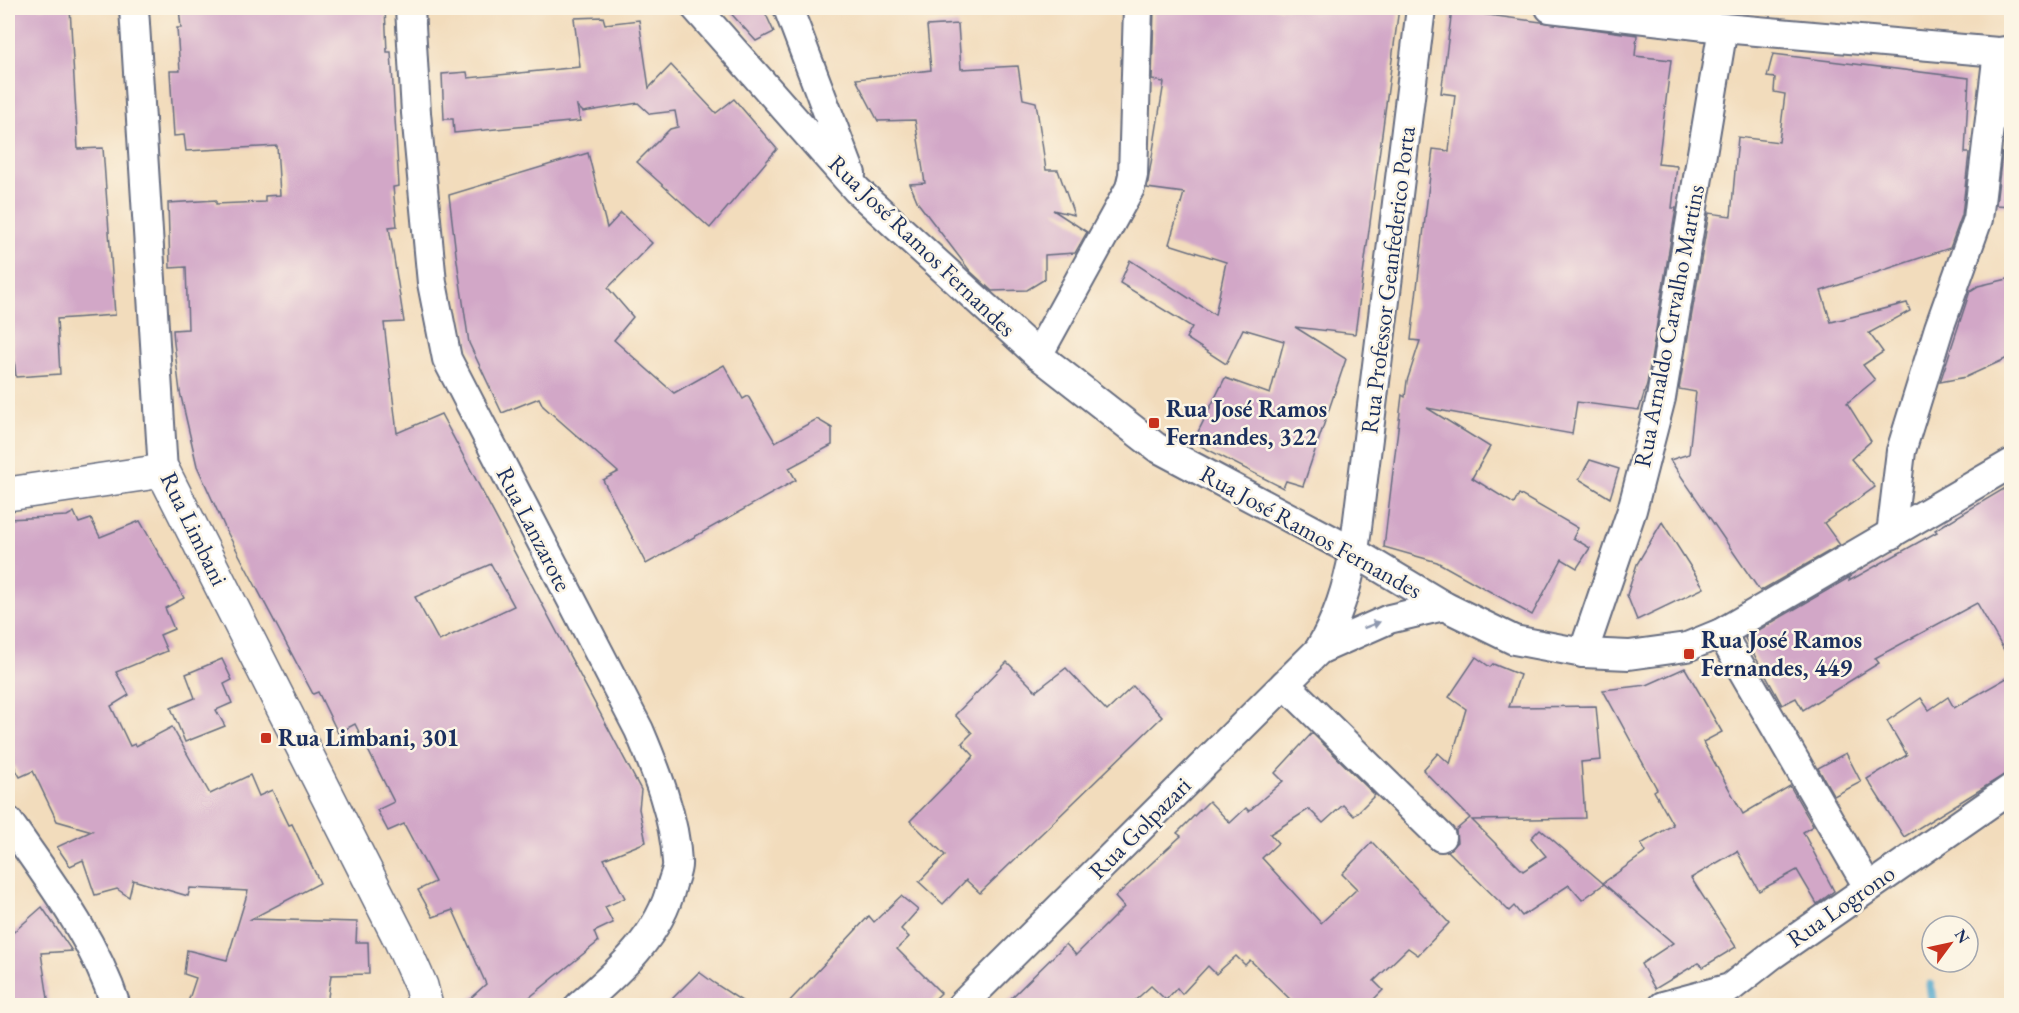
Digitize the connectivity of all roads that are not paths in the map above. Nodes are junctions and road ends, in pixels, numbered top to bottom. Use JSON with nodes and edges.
{"nodes":[{"id":1,"x":134,"y":8,"type":"edge"},
{"id":2,"x":410,"y":8,"type":"edge"},
{"id":3,"x":696,"y":8,"type":"edge"},
{"id":4,"x":788,"y":8,"type":"edge"},
{"id":5,"x":1138,"y":8,"type":"edge"},
{"id":6,"x":1421,"y":8,"type":"edge"},
{"id":7,"x":1550,"y":8,"type":"edge"},
{"id":8,"x":1723,"y":28,"type":"junction"},
{"id":9,"x":2005,"y":51,"type":"edge"},
{"id":10,"x":857,"y":190,"type":"junction"},
{"id":11,"x":1038,"y":356,"type":"junction"},
{"id":12,"x":2012,"y":463,"type":"edge"},
{"id":13,"x":163,"y":471,"type":"junction"},
{"id":14,"x":8,"y":494,"type":"edge"},
{"id":15,"x":1891,"y":535,"type":"junction"},
{"id":16,"x":1354,"y":552,"type":"junction"},
{"id":17,"x":1444,"y":606,"type":"junction"},
{"id":18,"x":1721,"y":633,"type":"junction"},
{"id":19,"x":1319,"y":650,"type":"junction"},
{"id":20,"x":1582,"y":653,"type":"junction"},
{"id":21,"x":1285,"y":684,"type":"junction"},
{"id":22,"x":2012,"y":788,"type":"edge"},
{"id":23,"x":8,"y":821,"type":"edge"},
{"id":24,"x":1441,"y":837,"type":"dead end"},
{"id":25,"x":1868,"y":887,"type":"junction"},
{"id":26,"x":1732,"y":997,"type":"edge"},
{"id":27,"x":116,"y":1005,"type":"edge"},
{"id":28,"x":426,"y":1005,"type":"edge"},
{"id":29,"x":579,"y":1005,"type":"edge"},
{"id":30,"x":961,"y":1005,"type":"edge"},
{"id":31,"x":1663,"y":1005,"type":"edge"}],
"edges":[{"from":1,"to":13,"type":"street","name":"Rua Limbani"},
{"from":2,"to":29,"type":"street","name":"Rua Lanzarote"},
{"from":3,"to":10,"type":"street","name":"Rua José Ramos Fernandes"},
{"from":4,"to":10,"type":"street"},
{"from":5,"to":11,"type":"street"},
{"from":6,"to":16,"type":"street","name":"Rua Professor Geanfederico Porta"},
{"from":7,"to":8,"type":"street"},
{"from":8,"to":9,"type":"street"},
{"from":8,"to":20,"type":"street","name":"Rua Arnaldo Carvalho Martins"},
{"from":9,"to":15,"type":"street"},
{"from":10,"to":11,"type":"street","name":"Rua José Ramos Fernandes"},
{"from":11,"to":16,"type":"street","name":"Rua José Ramos Fernandes"},
{"from":12,"to":15,"type":"street","name":"Rua José Ramos Fernandes"},
{"from":13,"to":14,"type":"main road"},
{"from":13,"to":28,"type":"main road","name":"Rua Limbani"},
{"from":15,"to":18,"type":"street","name":"Rua José Ramos Fernandes"},
{"from":16,"to":17,"type":"street","name":"Rua José Ramos Fernandes"},
{"from":16,"to":19,"type":"street","name":"Rua Golpazari"},
{"from":19,"to":17,"type":"street","name":"Rua Golpazari","one_way":true},
{"from":17,"to":20,"type":"street","name":"Rua José Ramos Fernandes"},
{"from":18,"to":20,"type":"street","name":"Rua José Ramos Fernandes"},
{"from":18,"to":25,"type":"street"},
{"from":19,"to":21,"type":"street","name":"Rua Golpazari"},
{"from":21,"to":24,"type":"street"},
{"from":21,"to":30,"type":"street","name":"Rua Golpazari"},
{"from":22,"to":25,"type":"street","name":"Rua Logrono"},
{"from":23,"to":27,"type":"street"},
{"from":25,"to":26,"type":"street","name":"Rua Logrono"},
{"from":26,"to":31,"type":"street","name":"Rua Logrono"}]}
